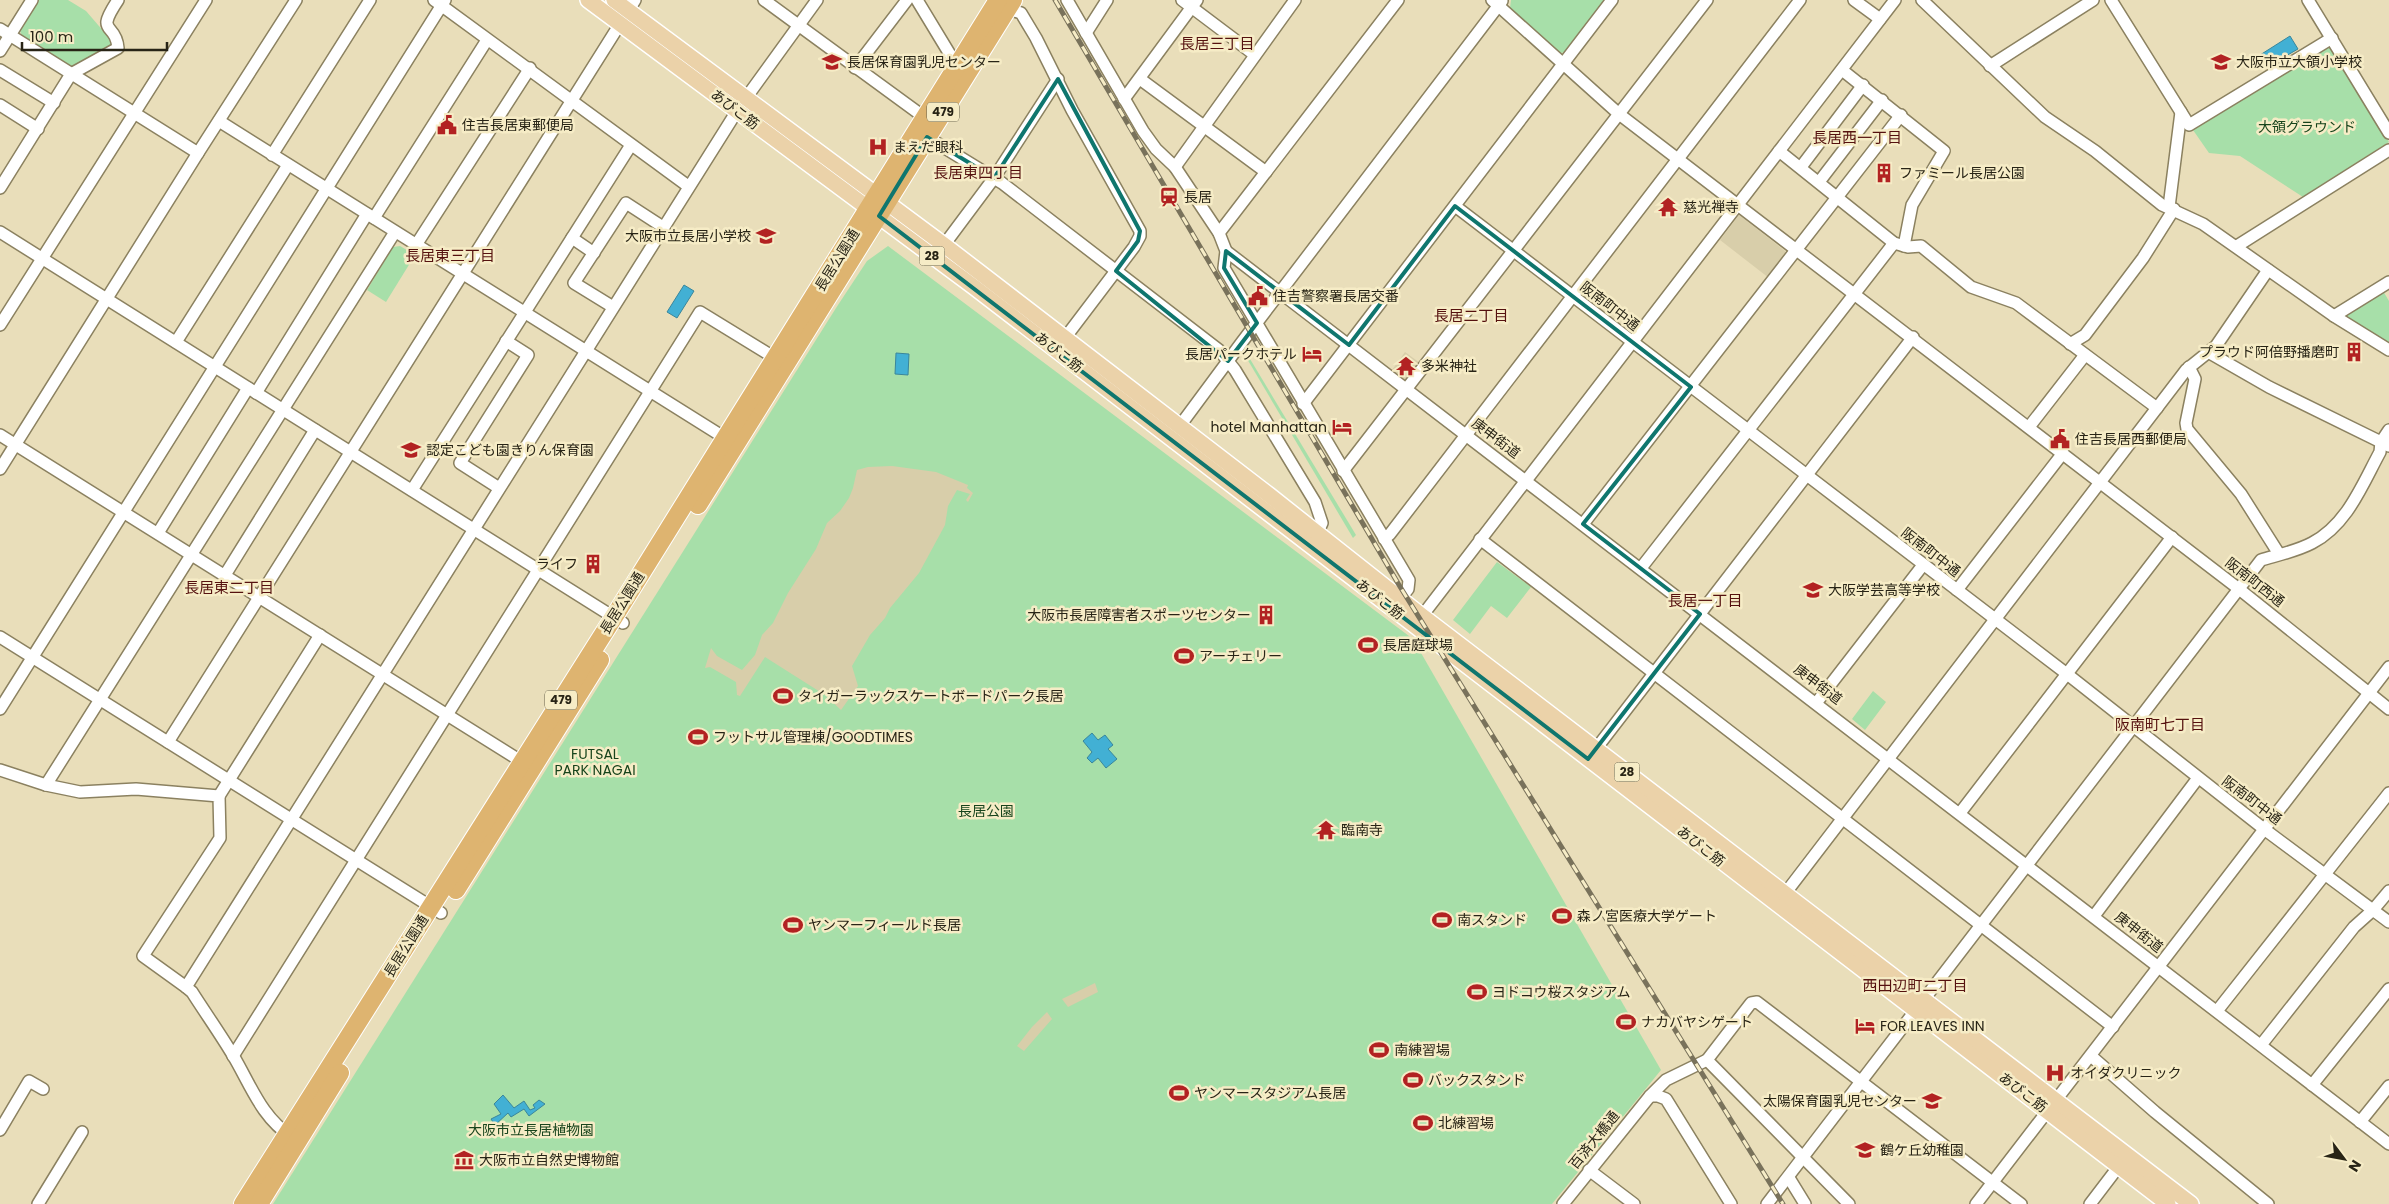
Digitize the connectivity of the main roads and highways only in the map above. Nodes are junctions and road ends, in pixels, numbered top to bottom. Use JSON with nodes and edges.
{"nodes":[{"id":1,"x":588,"y":0,"type":"edge"},
{"id":2,"x":614,"y":0,"type":"edge"},
{"id":3,"x":1007,"y":3,"type":"edge"},
{"id":4,"x":628,"y":11,"type":"edge"},
{"id":5,"x":878,"y":205,"type":"junction"},
{"id":6,"x":619,"y":620,"type":"junction"},
{"id":7,"x":1592,"y":754,"type":"junction"},
{"id":8,"x":2052,"y":1106,"type":"junction"},
{"id":9,"x":293,"y":1137,"type":"junction"},
{"id":10,"x":2166,"y":1203,"type":"edge"},
{"id":11,"x":243,"y":1204,"type":"edge"},
{"id":12,"x":258,"y":1204,"type":"edge"},
{"id":13,"x":2191,"y":1204,"type":"edge"}],
"edges":[{"from":1,"to":4,"type":"main road","name":"あびこ筋","number":"28"},
{"from":2,"to":4,"type":"main road","name":"あびこ筋","number":"28"},
{"from":3,"to":5,"type":"highway","name":"長居公園通","number":"479"},
{"from":3,"to":5,"type":"highway","name":"長居公園通","number":"479"},
{"from":4,"to":5,"type":"main road","name":"あびこ筋","number":"28"},
{"from":4,"to":5,"type":"main road","name":"あびこ筋","number":"28"},
{"from":5,"to":6,"type":"highway","name":"長居公園通","number":"479"},
{"from":5,"to":6,"type":"highway","name":"長居公園通","number":"479"},
{"from":5,"to":7,"type":"main road","name":"あびこ筋","number":"28"},
{"from":5,"to":7,"type":"main road","name":"あびこ筋","number":"28"},
{"from":6,"to":9,"type":"highway","name":"長居公園通","number":"479"},
{"from":7,"to":8,"type":"main road","name":"あびこ筋","number":"28"},
{"from":8,"to":10,"type":"main road","name":"あびこ筋","number":"28"},
{"from":8,"to":13,"type":"main road","name":"あびこ筋","number":"28"},
{"from":9,"to":11,"type":"highway","name":"長居公園通","number":"479"},
{"from":9,"to":12,"type":"highway","name":"長居公園通","number":"479"}]}
